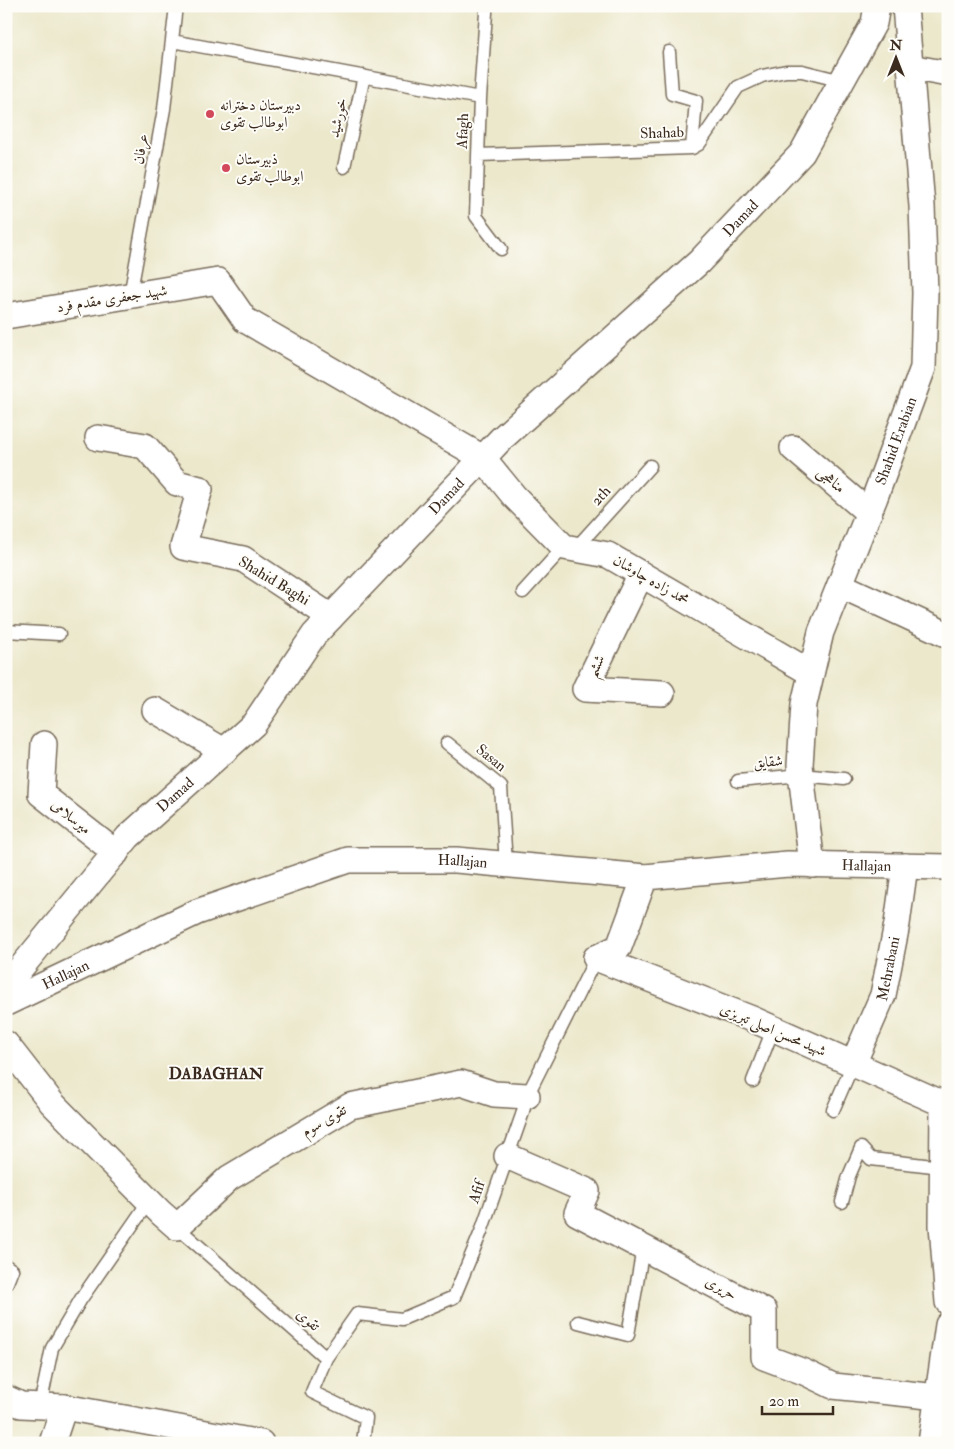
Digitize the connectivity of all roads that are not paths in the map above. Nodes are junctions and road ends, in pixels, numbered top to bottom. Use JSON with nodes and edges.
{"nodes":[{"id":1,"x":176,"y":6,"type":"edge"},
{"id":2,"x":486,"y":6,"type":"edge"},
{"id":3,"x":877,"y":6,"type":"edge"},
{"id":4,"x":904,"y":6,"type":"edge"},
{"id":5,"x":172,"y":41,"type":"junction"},
{"id":6,"x":669,"y":52,"type":"dead end"},
{"id":7,"x":910,"y":67,"type":"junction"},
{"id":8,"x":948,"y":74,"type":"edge"},
{"id":9,"x":364,"y":76,"type":"junction"},
{"id":10,"x":842,"y":81,"type":"junction"},
{"id":11,"x":480,"y":98,"type":"junction"},
{"id":12,"x":692,"y":148,"type":"junction"},
{"id":13,"x":478,"y":155,"type":"junction"},
{"id":14,"x":344,"y":167,"type":"dead end"},
{"id":15,"x":501,"y":249,"type":"dead end"},
{"id":16,"x":130,"y":296,"type":"junction"},
{"id":17,"x":6,"y":316,"type":"edge"},
{"id":18,"x":98,"y":438,"type":"dead end"},
{"id":19,"x":793,"y":448,"type":"dead end"},
{"id":20,"x":483,"y":458,"type":"junction"},
{"id":21,"x":650,"y":466,"type":"dead end"},
{"id":22,"x":869,"y":513,"type":"junction"},
{"id":23,"x":569,"y":548,"type":"junction"},
{"id":24,"x":641,"y":574,"type":"junction"},
{"id":25,"x":840,"y":585,"type":"junction"},
{"id":26,"x":523,"y":592,"type":"dead end"},
{"id":27,"x":331,"y":617,"type":"junction"},
{"id":28,"x":6,"y":631,"type":"edge"},
{"id":29,"x":59,"y":634,"type":"dead end"},
{"id":30,"x":948,"y":635,"type":"edge"},
{"id":31,"x":811,"y":673,"type":"junction"},
{"id":32,"x":662,"y":693,"type":"dead end"},
{"id":33,"x":155,"y":710,"type":"dead end"},
{"id":34,"x":44,"y":744,"type":"dead end"},
{"id":35,"x":447,"y":744,"type":"dead end"},
{"id":36,"x":224,"y":751,"type":"junction"},
{"id":37,"x":801,"y":775,"type":"junction"},
{"id":38,"x":844,"y":779,"type":"dead end"},
{"id":39,"x":738,"y":781,"type":"dead end"},
{"id":40,"x":116,"y":853,"type":"junction"},
{"id":41,"x":506,"y":864,"type":"junction"},
{"id":42,"x":812,"y":865,"type":"junction"},
{"id":43,"x":905,"y":866,"type":"junction"},
{"id":44,"x":948,"y":867,"type":"edge"},
{"id":45,"x":645,"y":877,"type":"junction"},
{"id":46,"x":596,"y":958,"type":"junction"},
{"id":47,"x":6,"y":986,"type":"edge"},
{"id":48,"x":6,"y":1003,"type":"edge"},
{"id":49,"x":773,"y":1029,"type":"junction"},
{"id":50,"x":6,"y":1044,"type":"edge"},
{"id":51,"x":853,"y":1064,"type":"junction"},
{"id":52,"x":753,"y":1081,"type":"dead end"},
{"id":53,"x":528,"y":1096,"type":"junction"},
{"id":54,"x":946,"y":1105,"type":"edge"},
{"id":55,"x":833,"y":1110,"type":"dead end"},
{"id":56,"x":507,"y":1156,"type":"junction"},
{"id":57,"x":942,"y":1167,"type":"junction"},
{"id":58,"x":149,"y":1201,"type":"junction"},
{"id":59,"x":842,"y":1202,"type":"dead end"},
{"id":60,"x":177,"y":1227,"type":"junction"},
{"id":61,"x":643,"y":1248,"type":"junction"},
{"id":62,"x":6,"y":1266,"type":"edge"},
{"id":63,"x":6,"y":1285,"type":"edge"},
{"id":64,"x":948,"y":1302,"type":"edge"},
{"id":65,"x":578,"y":1322,"type":"dead end"},
{"id":66,"x":948,"y":1325,"type":"edge"},
{"id":67,"x":326,"y":1358,"type":"junction"},
{"id":68,"x":6,"y":1398,"type":"edge"},
{"id":69,"x":938,"y":1398,"type":"junction"},
{"id":70,"x":52,"y":1406,"type":"junction"},
{"id":71,"x":53,"y":1442,"type":"edge"},
{"id":72,"x":261,"y":1443,"type":"edge"},
{"id":73,"x":363,"y":1443,"type":"edge"},
{"id":74,"x":931,"y":1443,"type":"edge"}],
"edges":[{"from":1,"to":5,"type":"lane","name":"عرفان"},
{"from":2,"to":11,"type":"lane","name":"Afagh"},
{"from":3,"to":10,"type":"street","name":"Damad"},
{"from":4,"to":7,"type":"street","name":"Shahid Erabian"},
{"from":5,"to":9,"type":"lane"},
{"from":5,"to":16,"type":"lane","name":"عرفان"},
{"from":6,"to":12,"type":"lane"},
{"from":7,"to":8,"type":"street"},
{"from":7,"to":22,"type":"street","name":"Shahid Erabian"},
{"from":9,"to":11,"type":"lane"},
{"from":9,"to":14,"type":"lane","name":"خورشید"},
{"from":10,"to":12,"type":"lane","name":"Shahab"},
{"from":10,"to":20,"type":"street","name":"Damad"},
{"from":11,"to":13,"type":"lane","name":"Afagh"},
{"from":12,"to":13,"type":"lane","name":"Shahab"},
{"from":13,"to":15,"type":"lane","name":"Afagh"},
{"from":16,"to":17,"type":"street","name":"شهید جعفری مقدم فرد"},
{"from":16,"to":20,"type":"street","name":"شهید جعفری مقدم فرد"},
{"from":18,"to":27,"type":"street","name":"Shahid Baghi"},
{"from":19,"to":22,"type":"street","name":"مناهجی"},
{"from":20,"to":23,"type":"street"},
{"from":20,"to":27,"type":"street","name":"Damad"},
{"from":21,"to":23,"type":"lane","name":"2th"},
{"from":22,"to":25,"type":"street","name":"Shahid Erabian"},
{"from":23,"to":24,"type":"street","name":"محمد زاده چاوشان"},
{"from":23,"to":26,"type":"lane","name":"2th"},
{"from":24,"to":31,"type":"street","name":"محمد زاده چاوشان"},
{"from":24,"to":32,"type":"street","name":"ششم"},
{"from":25,"to":30,"type":"street"},
{"from":25,"to":31,"type":"street","name":"Shahid Erabian"},
{"from":27,"to":36,"type":"street","name":"Damad"},
{"from":28,"to":29,"type":"lane"},
{"from":31,"to":37,"type":"street","name":"Shahid Erabian"},
{"from":33,"to":36,"type":"street"},
{"from":34,"to":40,"type":"street","name":"میرسلامی"},
{"from":35,"to":41,"type":"lane","name":"Sasan"},
{"from":36,"to":40,"type":"street","name":"Damad"},
{"from":37,"to":38,"type":"lane","name":"شقایق"},
{"from":37,"to":39,"type":"lane","name":"شقایق"},
{"from":37,"to":42,"type":"street","name":"Shahid Erabian"},
{"from":40,"to":47,"type":"street","name":"Damad"},
{"from":41,"to":45,"type":"street","name":"Hallajan"},
{"from":41,"to":48,"type":"street","name":"Hallajan"},
{"from":42,"to":43,"type":"street","name":"Hallajan"},
{"from":42,"to":45,"type":"street","name":"Hallajan"},
{"from":43,"to":44,"type":"street","name":"Hallajan"},
{"from":43,"to":51,"type":"street","name":"Mehrabani"},
{"from":45,"to":46,"type":"street"},
{"from":46,"to":49,"type":"street","name":"شهید محسن اصلی تبریزی"},
{"from":46,"to":53,"type":"lane","name":"Afif"},
{"from":49,"to":51,"type":"street","name":"شهید محسن اصلی تبریزی"},
{"from":49,"to":52,"type":"lane"},
{"from":50,"to":58,"type":"street"},
{"from":51,"to":54,"type":"street","name":"شهید محسن اصلی تبریزی"},
{"from":51,"to":55,"type":"lane"},
{"from":53,"to":56,"type":"lane","name":"Afif"},
{"from":53,"to":60,"type":"street","name":"تقوی سوم"},
{"from":54,"to":57,"type":"street"},
{"from":56,"to":61,"type":"street","name":"حریری"},
{"from":56,"to":67,"type":"lane","name":"Afif"},
{"from":57,"to":59,"type":"lane"},
{"from":57,"to":64,"type":"street"},
{"from":58,"to":60,"type":"street"},
{"from":58,"to":70,"type":"lane"},
{"from":60,"to":67,"type":"lane","name":"تقوی"},
{"from":61,"to":65,"type":"lane"},
{"from":61,"to":69,"type":"street","name":"حریری"},
{"from":62,"to":63,"type":"lane"},
{"from":66,"to":69,"type":"street"},
{"from":67,"to":73,"type":"lane"},
{"from":68,"to":70,"type":"street"},
{"from":69,"to":74,"type":"street"},
{"from":70,"to":71,"type":"street"},
{"from":70,"to":72,"type":"street"}]}
